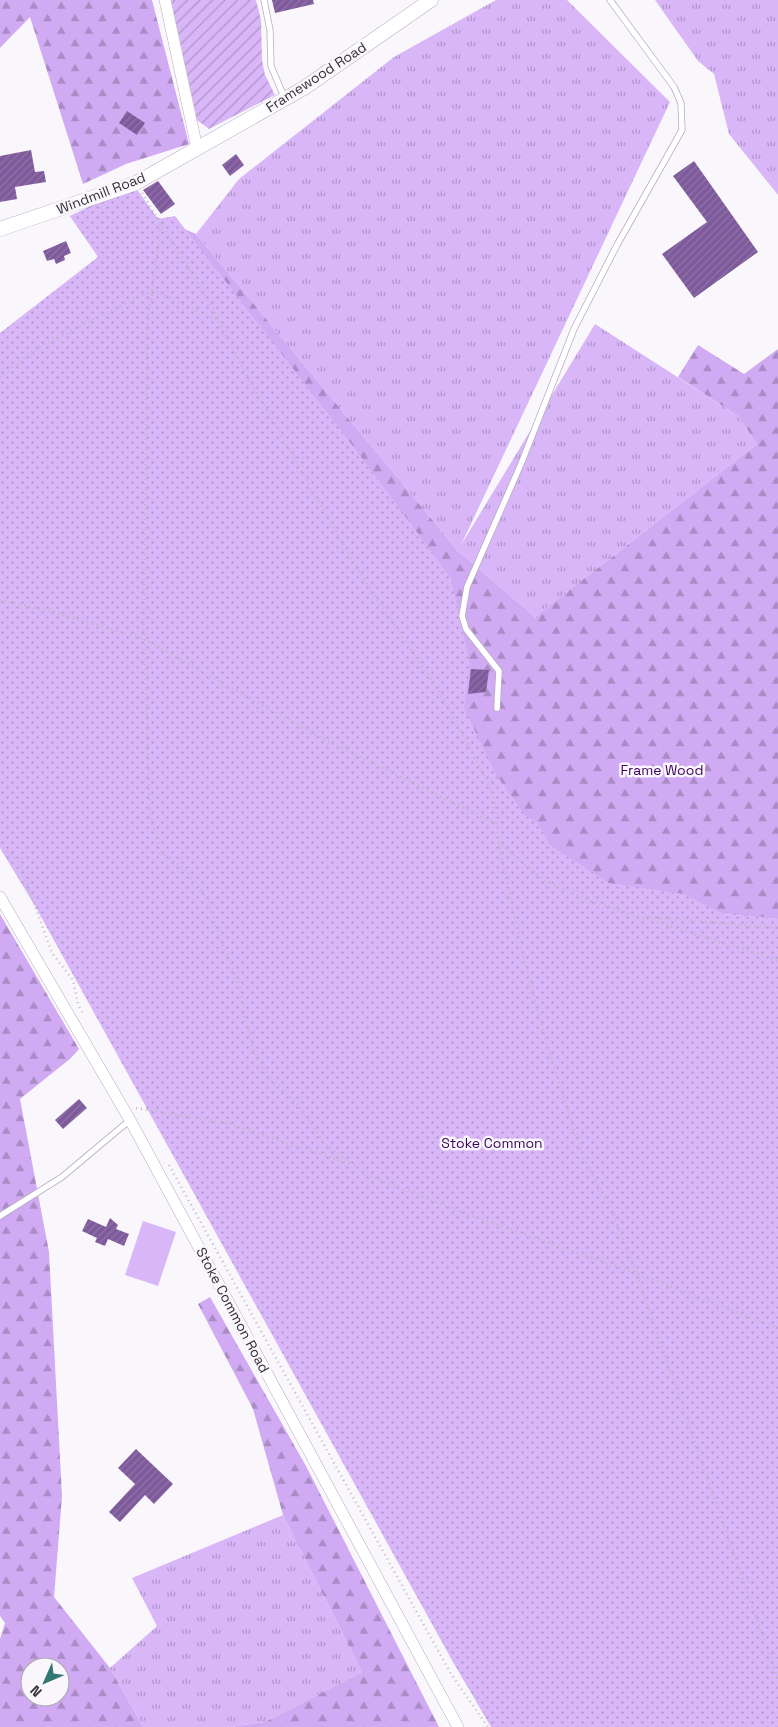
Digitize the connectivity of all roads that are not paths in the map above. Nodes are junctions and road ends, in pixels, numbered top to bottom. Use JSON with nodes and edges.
{"nodes":[{"id":1,"x":165,"y":0,"type":"edge"},
{"id":2,"x":264,"y":0,"type":"edge"},
{"id":3,"x":431,"y":0,"type":"edge"},
{"id":4,"x":610,"y":0,"type":"edge"},
{"id":5,"x":285,"y":99,"type":"junction"},
{"id":6,"x":197,"y":148,"type":"junction"},
{"id":7,"x":0,"y":229,"type":"edge"},
{"id":8,"x":497,"y":708,"type":"dead end"},
{"id":9,"x":0,"y":898,"type":"edge"},
{"id":10,"x":130,"y":1120,"type":"junction"},
{"id":11,"x":0,"y":1216,"type":"edge"},
{"id":12,"x":458,"y":1727,"type":"edge"}],
"edges":[{"from":1,"to":6,"type":"street"},
{"from":2,"to":5,"type":"lane"},
{"from":3,"to":5,"type":"street","name":"Framewood Road"},
{"from":4,"to":8,"type":"lane"},
{"from":5,"to":6,"type":"street","name":"Framewood Road"},
{"from":6,"to":7,"type":"street","name":"Windmill Road"},
{"from":9,"to":10,"type":"street","name":"Stoke Common Road"},
{"from":10,"to":11,"type":"lane"},
{"from":10,"to":12,"type":"street","name":"Stoke Common Road"}]}
